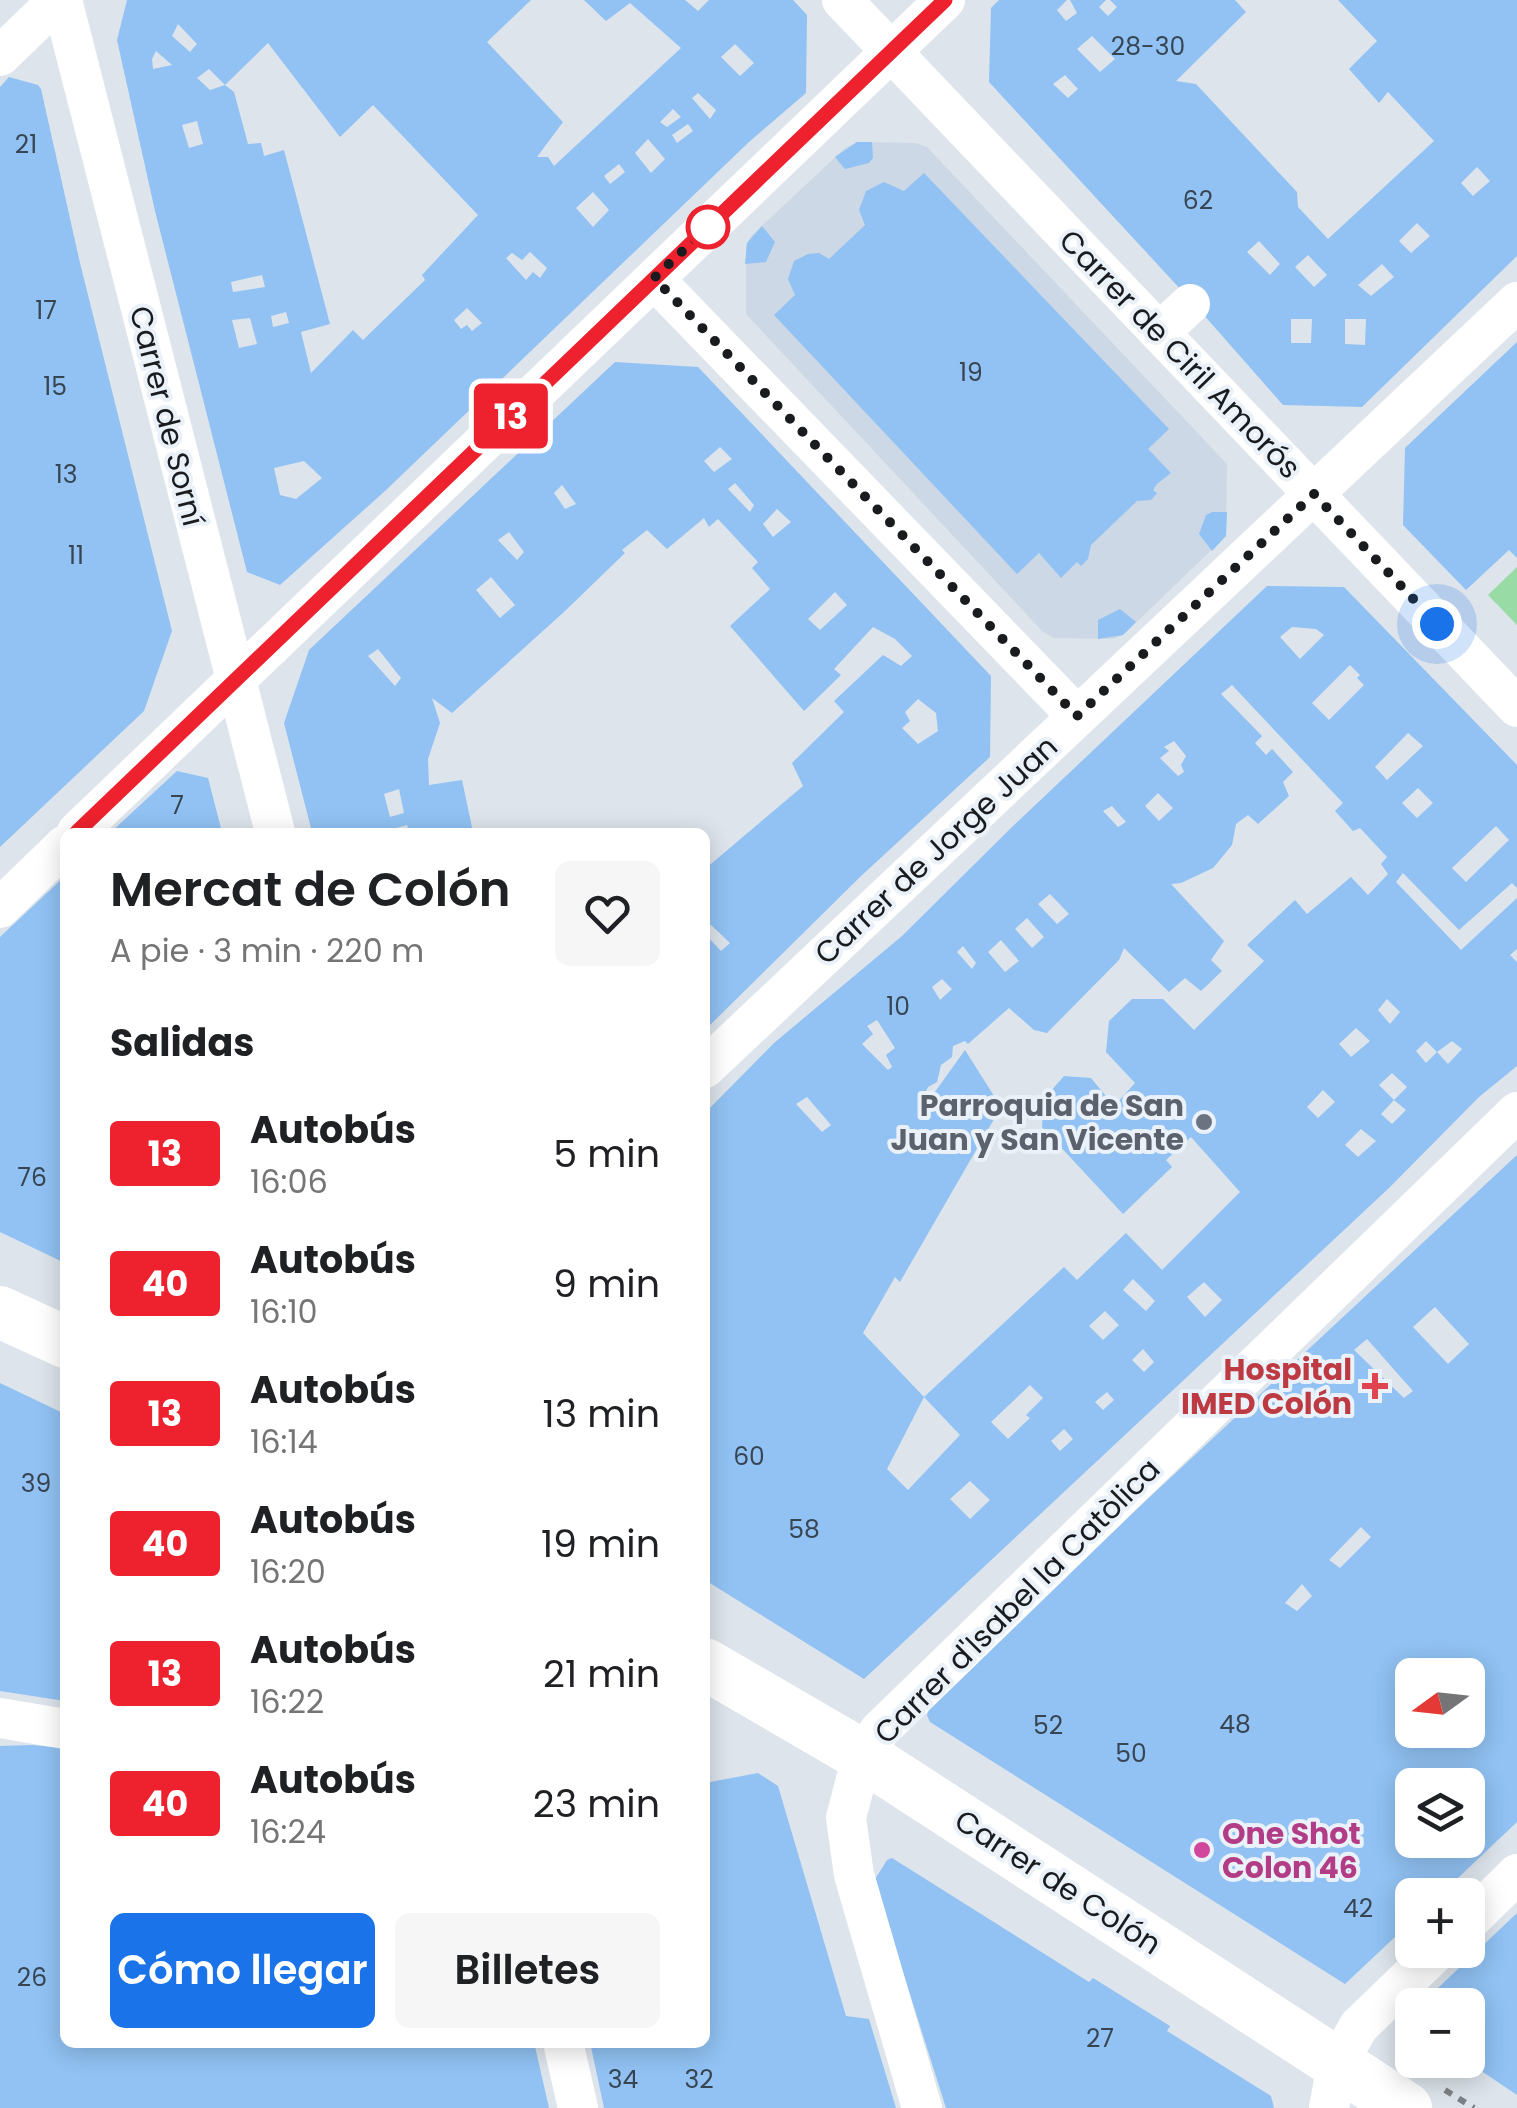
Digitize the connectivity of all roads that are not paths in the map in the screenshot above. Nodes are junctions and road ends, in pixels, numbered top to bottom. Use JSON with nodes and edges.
{"nodes":[{"id":1,"x":60,"y":0,"type":"edge"},
{"id":2,"x":842,"y":0,"type":"edge"},
{"id":3,"x":945,"y":0,"type":"edge"},
{"id":4,"x":892,"y":52,"type":"junction"},
{"id":5,"x":0,"y":56,"type":"edge"},
{"id":6,"x":654,"y":278,"type":"junction"},
{"id":7,"x":1517,"y":302,"type":"edge"},
{"id":8,"x":1190,"y":304,"type":"dead end"},
{"id":9,"x":1160,"y":332,"type":"junction"},
{"id":10,"x":1314,"y":494,"type":"junction"},
{"id":11,"x":234,"y":680,"type":"junction"},
{"id":12,"x":1517,"y":708,"type":"edge"},
{"id":13,"x":1077,"y":716,"type":"junction"},
{"id":14,"x":82,"y":828,"type":"edge"},
{"id":15,"x":274,"y":828,"type":"edge"},
{"id":16,"x":60,"y":849,"type":"edge"},
{"id":17,"x":0,"y":908,"type":"edge"},
{"id":18,"x":710,"y":1063,"type":"edge"},
{"id":19,"x":1517,"y":1112,"type":"edge"},
{"id":20,"x":0,"y":1312,"type":"edge"},
{"id":21,"x":60,"y":1340,"type":"edge"},
{"id":22,"x":710,"y":1667,"type":"edge"},
{"id":23,"x":0,"y":1718,"type":"edge"},
{"id":24,"x":60,"y":1728,"type":"edge"},
{"id":25,"x":864,"y":1756,"type":"junction"},
{"id":26,"x":1517,"y":1874,"type":"edge"},
{"id":27,"x":1485,"y":1905,"type":"edge"},
{"id":28,"x":1419,"y":1968,"type":"edge"},
{"id":29,"x":564,"y":2048,"type":"edge"},
{"id":30,"x":1333,"y":2086,"type":"edge"},
{"id":31,"x":578,"y":2108,"type":"edge"},
{"id":32,"x":922,"y":2108,"type":"edge"},
{"id":33,"x":1406,"y":2108,"type":"edge"}],
"edges":[{"from":1,"to":5,"type":"street"},
{"from":1,"to":11,"type":"street","name":"Carrer de Sorní"},
{"from":2,"to":4,"type":"street","name":"Carrer de Ciril Amorós"},
{"from":3,"to":4,"type":"street"},
{"from":4,"to":6,"type":"street"},
{"from":4,"to":9,"type":"street","name":"Carrer de Ciril Amorós"},
{"from":6,"to":11,"type":"street"},
{"from":6,"to":13,"type":"street"},
{"from":7,"to":10,"type":"street","name":"Carrer de Jorge Juan"},
{"from":8,"to":9,"type":"street"},
{"from":9,"to":10,"type":"street","name":"Carrer de Ciril Amorós"},
{"from":10,"to":12,"type":"street","name":"Carrer de Ciril Amorós"},
{"from":10,"to":13,"type":"street","name":"Carrer de Jorge Juan"},
{"from":11,"to":14,"type":"street"},
{"from":11,"to":15,"type":"street","name":"Carrer de Sorní"},
{"from":13,"to":18,"type":"street","name":"Carrer de Jorge Juan"},
{"from":16,"to":17,"type":"street"},
{"from":19,"to":25,"type":"street","name":"Carrer d'Isabel la Catòlica"},
{"from":20,"to":21,"type":"main road"},
{"from":22,"to":25,"type":"main road","name":"Carrer de Colón"},
{"from":23,"to":24,"type":"street"},
{"from":25,"to":30,"type":"main road","name":"Carrer de Colón"},
{"from":25,"to":32,"type":"street"},
{"from":26,"to":27,"type":"street"},
{"from":28,"to":30,"type":"street"},
{"from":29,"to":31,"type":"street"},
{"from":30,"to":33,"type":"main road","name":"Carrer de Colón"}]}
